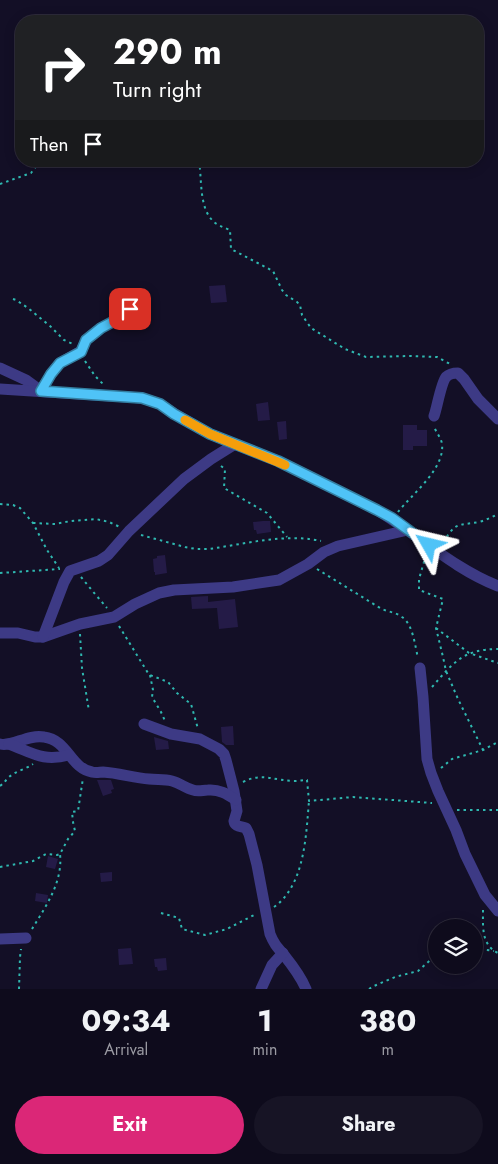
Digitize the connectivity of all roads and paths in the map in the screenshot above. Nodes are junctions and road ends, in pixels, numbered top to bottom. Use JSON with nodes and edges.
{"nodes":[{"id":1,"x":36,"y":167,"type":"edge"},
{"id":2,"x":199,"y":167,"type":"edge"},
{"id":3,"x":0,"y":184,"type":"edge"},
{"id":4,"x":130,"y":309,"type":"dead end"},
{"id":5,"x":0,"y":368,"type":"edge"},
{"id":6,"x":458,"y":373,"type":"junction"},
{"id":7,"x":0,"y":389,"type":"edge"},
{"id":8,"x":41,"y":391,"type":"junction"},
{"id":9,"x":434,"y":416,"type":"joint"},
{"id":10,"x":498,"y":419,"type":"edge"},
{"id":11,"x":235,"y":444,"type":"junction"},
{"id":12,"x":211,"y":459,"type":"junction"},
{"id":13,"x":0,"y":504,"type":"edge"},
{"id":14,"x":498,"y":514,"type":"edge"},
{"id":15,"x":392,"y":518,"type":"junction"},
{"id":16,"x":33,"y":523,"type":"junction"},
{"id":17,"x":408,"y":530,"type":"junction"},
{"id":18,"x":129,"y":531,"type":"junction"},
{"id":19,"x":288,"y":538,"type":"junction"},
{"id":20,"x":338,"y":546,"type":"junction"},
{"id":21,"x":433,"y":548,"type":"junction"},
{"id":22,"x":308,"y":564,"type":"junction"},
{"id":23,"x":73,"y":569,"type":"junction"},
{"id":24,"x":0,"y":572,"type":"edge"},
{"id":25,"x":498,"y":586,"type":"edge"},
{"id":26,"x":114,"y":617,"type":"junction"},
{"id":27,"x":80,"y":624,"type":"junction"},
{"id":28,"x":436,"y":628,"type":"junction"},
{"id":29,"x":0,"y":633,"type":"edge"},
{"id":30,"x":43,"y":637,"type":"junction"},
{"id":31,"x":498,"y":649,"type":"edge"},
{"id":32,"x":469,"y":653,"type":"junction"},
{"id":33,"x":498,"y":663,"type":"edge"},
{"id":34,"x":420,"y":668,"type":"joint"},
{"id":35,"x":446,"y":671,"type":"junction"},
{"id":36,"x":150,"y":675,"type":"junction"},
{"id":37,"x":423,"y":697,"type":"junction"},
{"id":38,"x":89,"y":711,"type":"dead end"},
{"id":39,"x":144,"y":724,"type":"dead end"},
{"id":40,"x":171,"y":734,"type":"junction"},
{"id":41,"x":200,"y":739,"type":"junction"},
{"id":42,"x":498,"y":742,"type":"edge"},
{"id":43,"x":5,"y":744,"type":"edge"},
{"id":44,"x":483,"y":750,"type":"junction"},
{"id":45,"x":69,"y":755,"type":"junction"},
{"id":46,"x":40,"y":757,"type":"junction"},
{"id":47,"x":84,"y":769,"type":"junction"},
{"id":48,"x":434,"y":778,"type":"junction"},
{"id":49,"x":0,"y":786,"type":"edge"},
{"id":50,"x":235,"y":795,"type":"junction"},
{"id":51,"x":309,"y":801,"type":"junction"},
{"id":52,"x":446,"y":807,"type":"junction"},
{"id":53,"x":498,"y":810,"type":"edge"},
{"id":54,"x":60,"y":854,"type":"junction"},
{"id":55,"x":0,"y":868,"type":"edge"},
{"id":56,"x":485,"y":895,"type":"junction"},
{"id":57,"x":267,"y":911,"type":"junction"},
{"id":58,"x":498,"y":911,"type":"edge"},
{"id":59,"x":161,"y":913,"type":"dead end"},
{"id":60,"x":26,"y":938,"type":"junction"},
{"id":61,"x":0,"y":939,"type":"edge"},
{"id":62,"x":483,"y":950,"type":"edge"},
{"id":63,"x":496,"y":952,"type":"edge"},
{"id":64,"x":283,"y":953,"type":"junction"},
{"id":65,"x":428,"y":962,"type":"edge"},
{"id":66,"x":19,"y":989,"type":"edge"},
{"id":67,"x":261,"y":989,"type":"edge"},
{"id":68,"x":306,"y":989,"type":"edge"},
{"id":69,"x":369,"y":989,"type":"edge"}],
"edges":[{"from":1,"to":3,"type":"path"},
{"from":2,"to":6,"type":"path"},
{"from":4,"to":8,"type":"street"},
{"from":5,"to":8,"type":"street"},
{"from":6,"to":9,"type":"street"},
{"from":6,"to":10,"type":"street"},
{"from":7,"to":8,"type":"street"},
{"from":8,"to":11,"type":"street"},
{"from":9,"to":15,"type":"path"},
{"from":11,"to":12,"type":"street"},
{"from":11,"to":15,"type":"street"},
{"from":12,"to":18,"type":"street"},
{"from":12,"to":19,"type":"path"},
{"from":13,"to":16,"type":"path"},
{"from":14,"to":21,"type":"path"},
{"from":15,"to":17,"type":"street"},
{"from":16,"to":18,"type":"path"},
{"from":16,"to":24,"type":"path"},
{"from":17,"to":20,"type":"street"},
{"from":17,"to":21,"type":"street"},
{"from":18,"to":19,"type":"path"},
{"from":18,"to":23,"type":"street"},
{"from":19,"to":20,"type":"path"},
{"from":20,"to":22,"type":"street"},
{"from":21,"to":25,"type":"street"},
{"from":21,"to":28,"type":"path"},
{"from":22,"to":26,"type":"street"},
{"from":22,"to":34,"type":"path"},
{"from":23,"to":26,"type":"path"},
{"from":23,"to":30,"type":"street"},
{"from":26,"to":27,"type":"street"},
{"from":26,"to":36,"type":"path"},
{"from":27,"to":30,"type":"street"},
{"from":27,"to":38,"type":"path"},
{"from":28,"to":32,"type":"path"},
{"from":28,"to":35,"type":"path"},
{"from":29,"to":30,"type":"street"},
{"from":31,"to":32,"type":"path"},
{"from":32,"to":33,"type":"path"},
{"from":32,"to":35,"type":"path"},
{"from":34,"to":37,"type":"street"},
{"from":35,"to":37,"type":"path"},
{"from":35,"to":44,"type":"path"},
{"from":36,"to":40,"type":"path"},
{"from":36,"to":41,"type":"path"},
{"from":37,"to":48,"type":"street"},
{"from":39,"to":40,"type":"street"},
{"from":40,"to":41,"type":"street"},
{"from":41,"to":50,"type":"street"},
{"from":42,"to":44,"type":"path"},
{"from":43,"to":45,"type":"street"},
{"from":43,"to":46,"type":"street"},
{"from":44,"to":48,"type":"path"},
{"from":45,"to":46,"type":"street"},
{"from":45,"to":47,"type":"street"},
{"from":46,"to":49,"type":"path"},
{"from":47,"to":50,"type":"street"},
{"from":47,"to":54,"type":"path"},
{"from":48,"to":52,"type":"street"},
{"from":50,"to":51,"type":"path"},
{"from":50,"to":57,"type":"street"},
{"from":51,"to":52,"type":"path"},
{"from":51,"to":57,"type":"path"},
{"from":52,"to":53,"type":"path"},
{"from":52,"to":56,"type":"street"},
{"from":54,"to":55,"type":"path"},
{"from":54,"to":60,"type":"path"},
{"from":56,"to":58,"type":"street"},
{"from":56,"to":63,"type":"path"},
{"from":57,"to":59,"type":"path"},
{"from":57,"to":64,"type":"street"},
{"from":60,"to":61,"type":"street"},
{"from":60,"to":66,"type":"path"},
{"from":62,"to":63,"type":"path"},
{"from":64,"to":67,"type":"street"},
{"from":64,"to":68,"type":"street"},
{"from":65,"to":69,"type":"path"}]}
